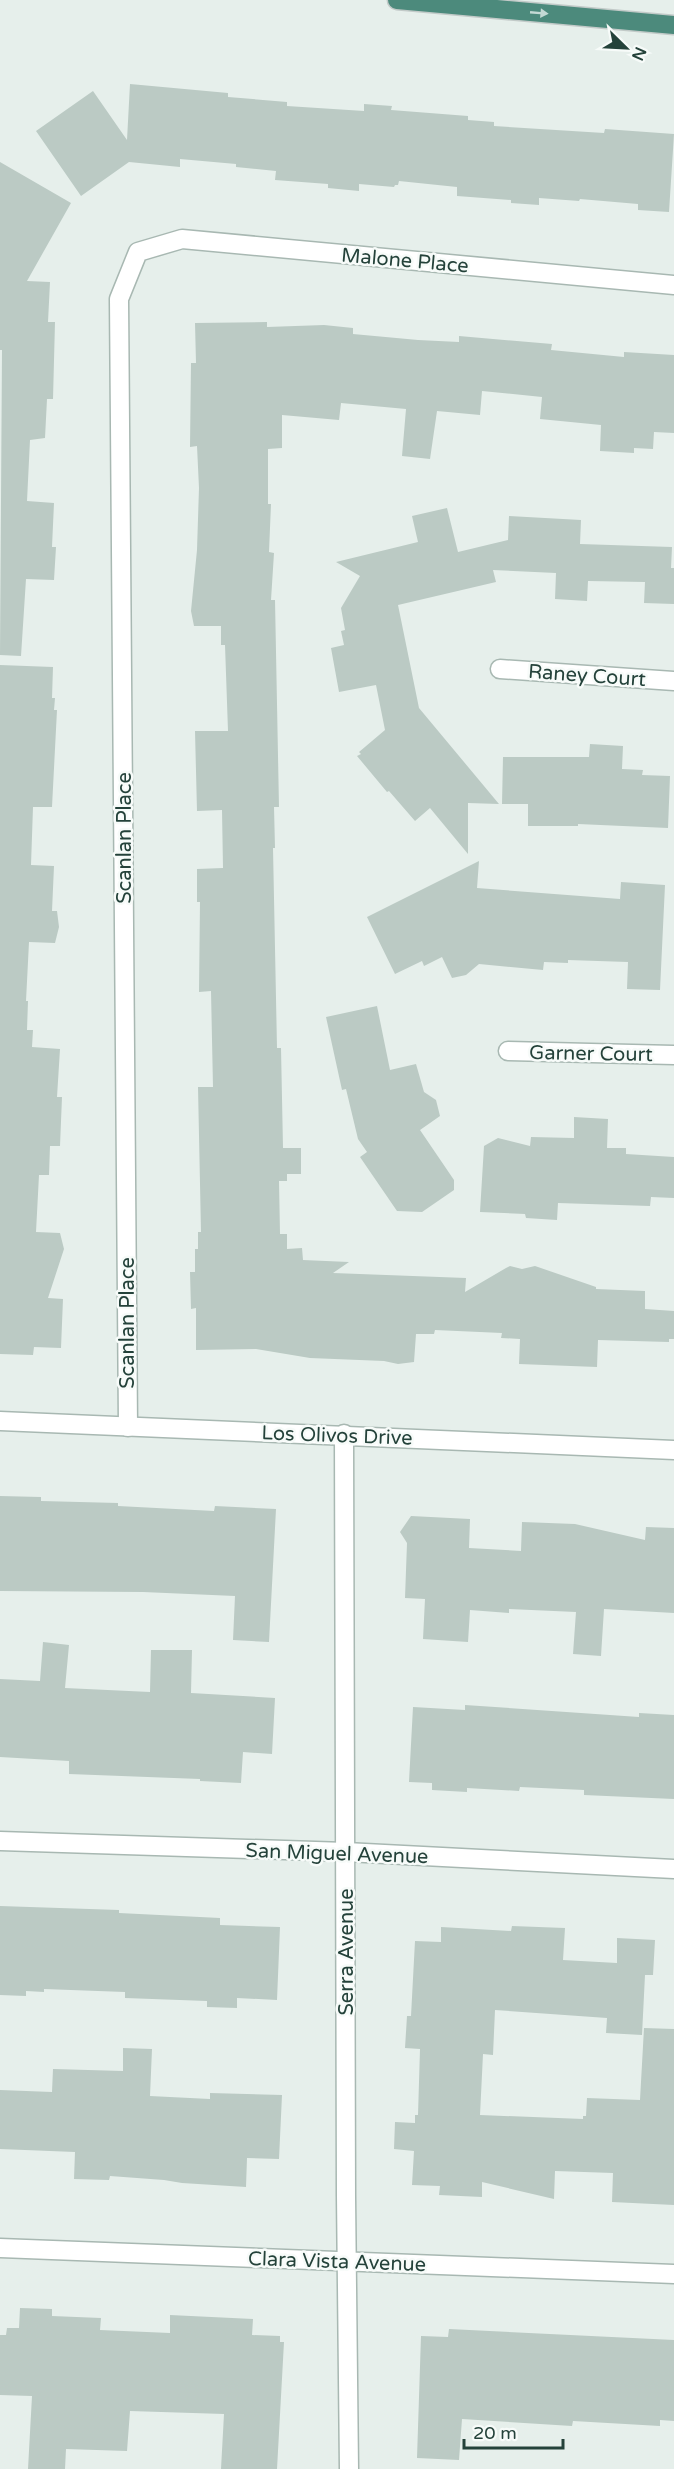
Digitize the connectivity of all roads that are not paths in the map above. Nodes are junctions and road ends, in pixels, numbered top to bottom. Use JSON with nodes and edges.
{"nodes":[{"id":1,"x":397,"y":0,"type":"edge"},
{"id":2,"x":674,"y":25,"type":"edge"},
{"id":3,"x":138,"y":252,"type":"joint"},
{"id":4,"x":674,"y":285,"type":"edge"},
{"id":5,"x":500,"y":669,"type":"dead end"},
{"id":6,"x":674,"y":681,"type":"edge"},
{"id":7,"x":508,"y":1051,"type":"dead end"},
{"id":8,"x":674,"y":1055,"type":"edge"},
{"id":9,"x":0,"y":1421,"type":"edge"},
{"id":10,"x":128,"y":1427,"type":"junction"},
{"id":11,"x":344,"y":1434,"type":"junction"},
{"id":12,"x":674,"y":1450,"type":"edge"},
{"id":13,"x":0,"y":1841,"type":"edge"},
{"id":14,"x":346,"y":1852,"type":"junction"},
{"id":15,"x":674,"y":1869,"type":"edge"},
{"id":16,"x":0,"y":2248,"type":"edge"},
{"id":17,"x":346,"y":2262,"type":"junction"},
{"id":18,"x":674,"y":2274,"type":"edge"},
{"id":19,"x":349,"y":2469,"type":"edge"}],
"edges":[{"from":1,"to":2,"type":"highway","one_way":true},
{"from":3,"to":4,"type":"street","name":"Malone Place"},
{"from":3,"to":10,"type":"street","name":"Scanlan Place"},
{"from":5,"to":6,"type":"street","name":"Raney Court"},
{"from":7,"to":8,"type":"street","name":"Garner Court"},
{"from":9,"to":10,"type":"street","name":"Los Olivos Drive"},
{"from":10,"to":11,"type":"street","name":"Los Olivos Drive"},
{"from":11,"to":12,"type":"street","name":"Los Olivos Drive"},
{"from":11,"to":14,"type":"street","name":"Serra Avenue"},
{"from":13,"to":14,"type":"street","name":"San Miguel Avenue"},
{"from":14,"to":15,"type":"street","name":"San Miguel Avenue"},
{"from":14,"to":17,"type":"street","name":"Serra Avenue"},
{"from":16,"to":17,"type":"street","name":"Clara Vista Avenue"},
{"from":17,"to":18,"type":"street","name":"Clara Vista Avenue"},
{"from":17,"to":19,"type":"street","name":"Serra Avenue"}]}
